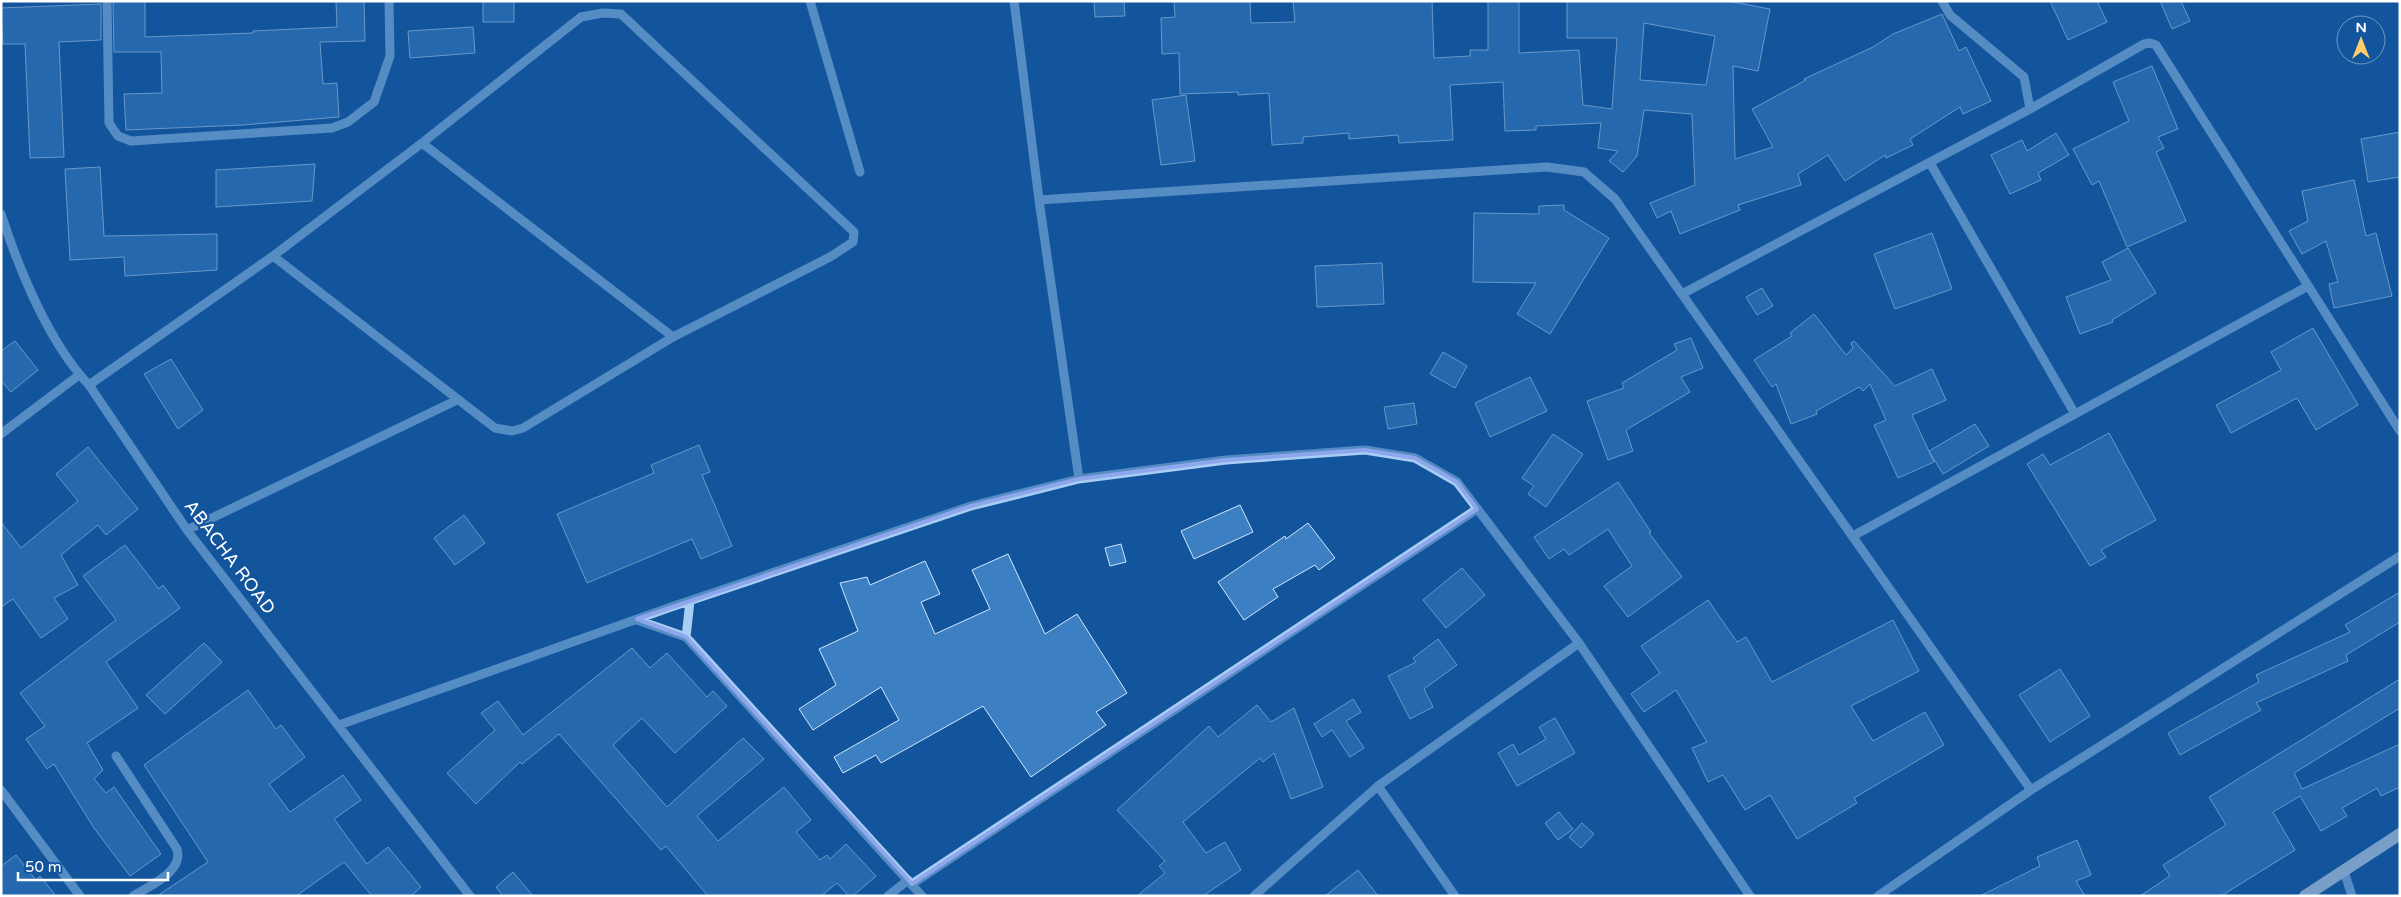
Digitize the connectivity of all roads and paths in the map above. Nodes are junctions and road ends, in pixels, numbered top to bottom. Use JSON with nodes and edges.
{"nodes":[{"id":1,"x":107,"y":1,"type":"edge"},
{"id":2,"x":389,"y":1,"type":"edge"},
{"id":3,"x":810,"y":1,"type":"edge"},
{"id":4,"x":1014,"y":1,"type":"edge"},
{"id":5,"x":1942,"y":1,"type":"edge"},
{"id":6,"x":2030,"y":109,"type":"junction"},
{"id":7,"x":422,"y":143,"type":"junction"},
{"id":8,"x":1930,"y":162,"type":"junction"},
{"id":9,"x":860,"y":172,"type":"dead end"},
{"id":10,"x":1038,"y":200,"type":"junction"},
{"id":11,"x":1,"y":214,"type":"edge"},
{"id":12,"x":273,"y":256,"type":"junction"},
{"id":13,"x":2308,"y":286,"type":"junction"},
{"id":14,"x":1682,"y":294,"type":"junction"},
{"id":15,"x":673,"y":337,"type":"junction"},
{"id":16,"x":79,"y":375,"type":"junction"},
{"id":17,"x":89,"y":385,"type":"junction"},
{"id":18,"x":457,"y":400,"type":"junction"},
{"id":19,"x":2075,"y":414,"type":"junction"},
{"id":20,"x":2400,"y":431,"type":"edge"},
{"id":21,"x":1,"y":434,"type":"edge"},
{"id":22,"x":1078,"y":479,"type":"junction"},
{"id":23,"x":1476,"y":509,"type":"junction"},
{"id":24,"x":187,"y":530,"type":"junction"},
{"id":25,"x":1853,"y":536,"type":"junction"},
{"id":26,"x":2400,"y":556,"type":"edge"},
{"id":27,"x":690,"y":601,"type":"junction"},
{"id":28,"x":637,"y":619,"type":"junction"},
{"id":29,"x":686,"y":637,"type":"junction"},
{"id":30,"x":1579,"y":643,"type":"junction"},
{"id":31,"x":339,"y":725,"type":"junction"},
{"id":32,"x":116,"y":756,"type":"dead end"},
{"id":33,"x":1378,"y":786,"type":"junction"},
{"id":34,"x":1,"y":790,"type":"edge"},
{"id":35,"x":2031,"y":790,"type":"junction"},
{"id":36,"x":2400,"y":834,"type":"edge"},
{"id":37,"x":2344,"y":871,"type":"junction"},
{"id":38,"x":910,"y":882,"type":"junction"},
{"id":39,"x":466,"y":894,"type":"edge"},
{"id":40,"x":80,"y":896,"type":"edge"},
{"id":41,"x":133,"y":896,"type":"edge"},
{"id":42,"x":888,"y":896,"type":"edge"},
{"id":43,"x":922,"y":896,"type":"edge"},
{"id":44,"x":1254,"y":896,"type":"edge"},
{"id":45,"x":1455,"y":896,"type":"edge"},
{"id":46,"x":1750,"y":896,"type":"edge"},
{"id":47,"x":1878,"y":896,"type":"edge"},
{"id":48,"x":2305,"y":896,"type":"edge"},
{"id":49,"x":2352,"y":896,"type":"edge"}],
"edges":[{"from":1,"to":2,"type":"street"},
{"from":3,"to":9,"type":"street"},
{"from":4,"to":10,"type":"street"},
{"from":5,"to":6,"type":"street"},
{"from":6,"to":8,"type":"street"},
{"from":6,"to":13,"type":"street"},
{"from":7,"to":12,"type":"street"},
{"from":7,"to":15,"type":"street"},
{"from":7,"to":15,"type":"street"},
{"from":8,"to":14,"type":"street"},
{"from":8,"to":19,"type":"street"},
{"from":10,"to":14,"type":"street"},
{"from":10,"to":22,"type":"street"},
{"from":11,"to":16,"type":"street","name":"ABACHA ROAD"},
{"from":12,"to":17,"type":"street"},
{"from":12,"to":18,"type":"street"},
{"from":13,"to":19,"type":"street"},
{"from":13,"to":20,"type":"street"},
{"from":14,"to":25,"type":"street"},
{"from":15,"to":18,"type":"street"},
{"from":16,"to":17,"type":"street","name":"ABACHA ROAD"},
{"from":16,"to":21,"type":"street"},
{"from":17,"to":24,"type":"street","name":"ABACHA ROAD"},
{"from":18,"to":24,"type":"street"},
{"from":19,"to":25,"type":"street"},
{"from":22,"to":23,"type":"street"},
{"from":22,"to":27,"type":"street"},
{"from":23,"to":30,"type":"street"},
{"from":23,"to":38,"type":"street"},
{"from":24,"to":31,"type":"street","name":"ABACHA ROAD"},
{"from":25,"to":35,"type":"street"},
{"from":26,"to":35,"type":"street"},
{"from":27,"to":28,"type":"street"},
{"from":27,"to":29,"type":"street"},
{"from":28,"to":29,"type":"street"},
{"from":28,"to":31,"type":"street"},
{"from":29,"to":38,"type":"street"},
{"from":30,"to":33,"type":"street"},
{"from":30,"to":46,"type":"street"},
{"from":31,"to":39,"type":"street","name":"ABACHA ROAD"},
{"from":32,"to":41,"type":"street"},
{"from":33,"to":44,"type":"street"},
{"from":33,"to":45,"type":"street"},
{"from":34,"to":40,"type":"street"},
{"from":35,"to":47,"type":"street"},
{"from":36,"to":37,"type":"main road"},
{"from":37,"to":48,"type":"main road"},
{"from":37,"to":49,"type":"street"},
{"from":38,"to":42,"type":"street"},
{"from":38,"to":43,"type":"street"}]}
